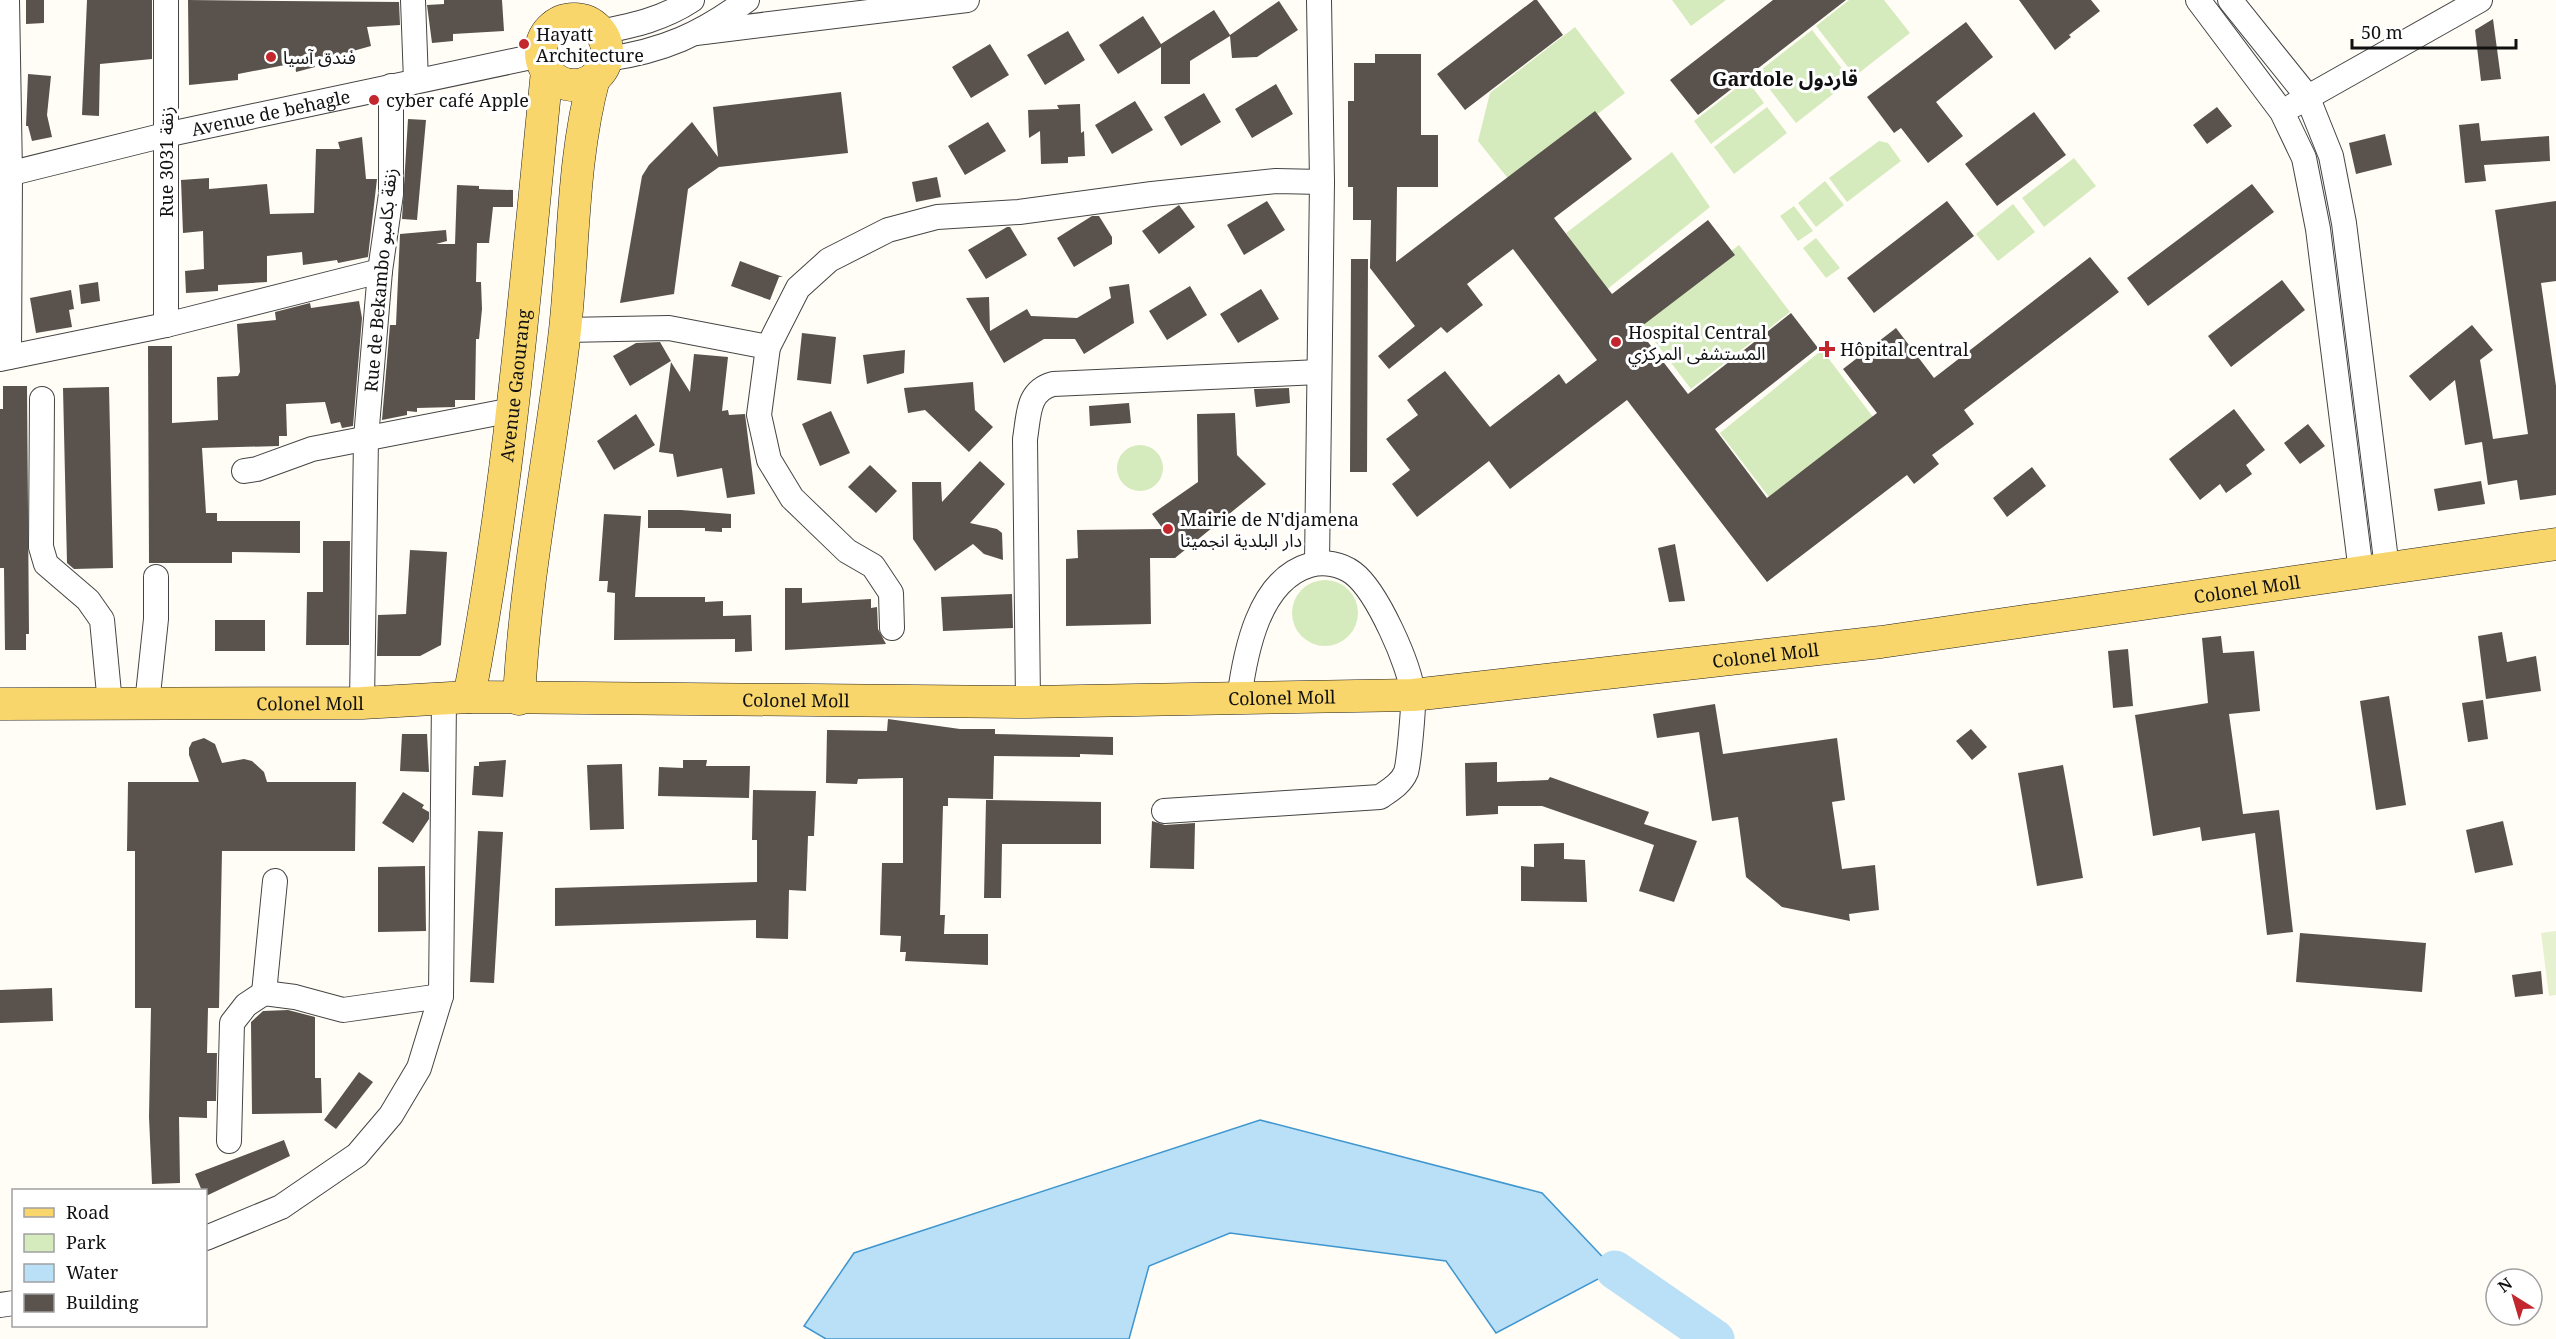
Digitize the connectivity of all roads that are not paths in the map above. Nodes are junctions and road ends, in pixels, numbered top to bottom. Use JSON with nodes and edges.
{"nodes":[{"id":1,"x":8,"y":0,"type":"edge"},
{"id":2,"x":166,"y":0,"type":"edge"},
{"id":3,"x":413,"y":0,"type":"edge"},
{"id":4,"x":692,"y":0,"type":"edge"},
{"id":5,"x":747,"y":0,"type":"edge"},
{"id":6,"x":967,"y":0,"type":"edge"},
{"id":7,"x":1319,"y":0,"type":"edge"},
{"id":8,"x":2198,"y":0,"type":"edge"},
{"id":9,"x":2230,"y":0,"type":"edge"},
{"id":10,"x":2480,"y":0,"type":"edge"},
{"id":11,"x":2452,"y":7,"type":"edge"},
{"id":12,"x":563,"y":10,"type":"edge"},
{"id":13,"x":696,"y":33,"type":"junction"},
{"id":14,"x":599,"y":39,"type":"edge"},
{"id":15,"x":544,"y":63,"type":"junction"},
{"id":16,"x":416,"y":81,"type":"junction"},
{"id":17,"x":391,"y":86,"type":"junction"},
{"id":18,"x":2307,"y":96,"type":"junction"},
{"id":19,"x":2282,"y":112,"type":"junction"},
{"id":20,"x":165,"y":135,"type":"junction"},
{"id":21,"x":5,"y":175,"type":"edge"},
{"id":22,"x":1322,"y":182,"type":"junction"},
{"id":23,"x":380,"y":271,"type":"junction"},
{"id":24,"x":166,"y":324,"type":"junction"},
{"id":25,"x":565,"y":330,"type":"junction"},
{"id":26,"x":768,"y":347,"type":"junction"},
{"id":27,"x":4,"y":358,"type":"edge"},
{"id":28,"x":1319,"y":372,"type":"junction"},
{"id":29,"x":42,"y":399,"type":"dead end"},
{"id":30,"x":513,"y":410,"type":"junction"},
{"id":31,"x":366,"y":438,"type":"junction"},
{"id":32,"x":243,"y":471,"type":"dead end"},
{"id":33,"x":2556,"y":544,"type":"edge"},
{"id":34,"x":1317,"y":563,"type":"junction"},
{"id":35,"x":2374,"y":570,"type":"junction"},
{"id":36,"x":156,"y":577,"type":"dead end"},
{"id":37,"x":892,"y":628,"type":"dead end"},
{"id":38,"x":1413,"y":695,"type":"junction"},
{"id":39,"x":457,"y":698,"type":"junction"},
{"id":40,"x":519,"y":699,"type":"junction"},
{"id":41,"x":1239,"y":699,"type":"junction"},
{"id":42,"x":1028,"y":702,"type":"junction"},
{"id":43,"x":362,"y":703,"type":"junction"},
{"id":44,"x":0,"y":704,"type":"edge"},
{"id":45,"x":110,"y":704,"type":"junction"},
{"id":46,"x":147,"y":704,"type":"junction"},
{"id":47,"x":1164,"y":811,"type":"dead end"},
{"id":48,"x":275,"y":881,"type":"dead end"},
{"id":49,"x":264,"y":993,"type":"junction"},
{"id":50,"x":441,"y":996,"type":"junction"},
{"id":51,"x":229,"y":1141,"type":"dead end"},
{"id":52,"x":207,"y":1238,"type":"edge"}],
"edges":[{"from":1,"to":21,"type":"street"},
{"from":2,"to":20,"type":"street","name":"Rue 3031 زنقة"},
{"from":3,"to":16,"type":"street"},
{"from":4,"to":14,"type":"street"},
{"from":5,"to":13,"type":"street"},
{"from":6,"to":13,"type":"street"},
{"from":7,"to":22,"type":"street"},
{"from":8,"to":19,"type":"street"},
{"from":9,"to":18,"type":"street"},
{"from":10,"to":11,"type":"street"},
{"from":11,"to":18,"type":"street"},
{"from":12,"to":14,"type":"main road"},
{"from":12,"to":15,"type":"main road","name":"Avenue Gaourang"},
{"from":13,"to":14,"type":"street"},
{"from":14,"to":15,"type":"main road"},
{"from":14,"to":25,"type":"main road"},
{"from":15,"to":16,"type":"street","name":"Avenue de behagle"},
{"from":15,"to":30,"type":"main road","name":"Avenue Gaourang"},
{"from":16,"to":17,"type":"street","name":"Avenue de behagle"},
{"from":17,"to":20,"type":"street","name":"Avenue de behagle"},
{"from":17,"to":23,"type":"street","name":"Rue de Bekambo زنقة بكامبو"},
{"from":18,"to":19,"type":"street"},
{"from":18,"to":35,"type":"street"},
{"from":19,"to":35,"type":"street"},
{"from":20,"to":21,"type":"street","name":"Avenue de behagle"},
{"from":20,"to":24,"type":"street","name":"Rue 3031 زنقة"},
{"from":21,"to":27,"type":"street"},
{"from":22,"to":26,"type":"street"},
{"from":22,"to":28,"type":"street"},
{"from":23,"to":24,"type":"street"},
{"from":23,"to":31,"type":"street","name":"Rue de Bekambo زنقة بكامبو"},
{"from":24,"to":27,"type":"street"},
{"from":25,"to":26,"type":"street"},
{"from":25,"to":40,"type":"main road"},
{"from":26,"to":37,"type":"street"},
{"from":28,"to":34,"type":"street"},
{"from":28,"to":42,"type":"street"},
{"from":29,"to":45,"type":"street"},
{"from":30,"to":31,"type":"street"},
{"from":30,"to":39,"type":"main road","name":"Avenue Gaourang"},
{"from":31,"to":32,"type":"street"},
{"from":31,"to":43,"type":"street","name":"Rue de Bekambo زنقة بكامبو"},
{"from":33,"to":35,"type":"main road","name":"Colonel Moll"},
{"from":34,"to":38,"type":"street"},
{"from":34,"to":41,"type":"street"},
{"from":35,"to":38,"type":"main road","name":"Colonel Moll"},
{"from":36,"to":46,"type":"street"},
{"from":38,"to":41,"type":"main road","name":"Colonel Moll"},
{"from":38,"to":47,"type":"street"},
{"from":39,"to":40,"type":"main road","name":"Colonel Moll"},
{"from":39,"to":43,"type":"main road","name":"Colonel Moll"},
{"from":39,"to":50,"type":"street"},
{"from":40,"to":42,"type":"main road","name":"Colonel Moll"},
{"from":41,"to":42,"type":"main road","name":"Colonel Moll"},
{"from":43,"to":46,"type":"main road","name":"Colonel Moll"},
{"from":44,"to":45,"type":"main road","name":"Colonel Moll"},
{"from":45,"to":46,"type":"main road","name":"Colonel Moll"},
{"from":48,"to":49,"type":"street"},
{"from":49,"to":50,"type":"street"},
{"from":49,"to":51,"type":"street"},
{"from":50,"to":52,"type":"street"}]}
